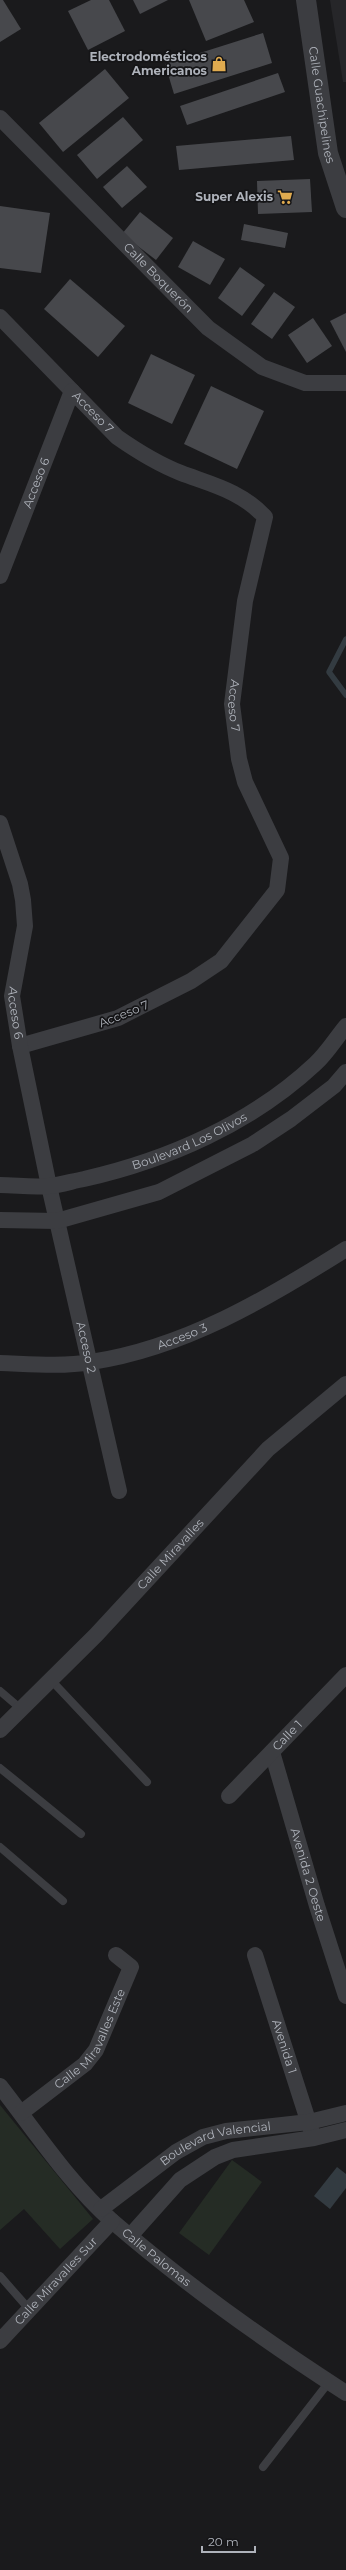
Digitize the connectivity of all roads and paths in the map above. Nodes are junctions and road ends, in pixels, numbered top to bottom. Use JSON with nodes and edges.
{"nodes":[{"id":1,"x":306,"y":0,"type":"edge"},
{"id":2,"x":0,"y":118,"type":"edge"},
{"id":3,"x":346,"y":208,"type":"edge"},
{"id":4,"x":0,"y":317,"type":"edge"},
{"id":5,"x":346,"y":383,"type":"edge"},
{"id":6,"x":72,"y":391,"type":"junction"},
{"id":7,"x":0,"y":576,"type":"edge"},
{"id":8,"x":0,"y":823,"type":"edge"},
{"id":9,"x":345,"y":1030,"type":"edge"},
{"id":10,"x":20,"y":1046,"type":"junction"},
{"id":11,"x":346,"y":1072,"type":"edge"},
{"id":12,"x":0,"y":1185,"type":"edge"},
{"id":13,"x":49,"y":1186,"type":"junction"},
{"id":14,"x":53,"y":1204,"type":"joint"},
{"id":15,"x":0,"y":1220,"type":"edge"},
{"id":16,"x":57,"y":1221,"type":"junction"},
{"id":17,"x":346,"y":1249,"type":"edge"},
{"id":18,"x":90,"y":1362,"type":"junction"},
{"id":19,"x":0,"y":1363,"type":"edge"},
{"id":20,"x":346,"y":1384,"type":"edge"},
{"id":21,"x":119,"y":1491,"type":"dead end"},
{"id":22,"x":346,"y":1676,"type":"edge"},
{"id":23,"x":50,"y":1680,"type":"junction"},
{"id":24,"x":0,"y":1691,"type":"edge"},
{"id":25,"x":21,"y":1709,"type":"junction"},
{"id":26,"x":0,"y":1730,"type":"edge"},
{"id":27,"x":272,"y":1752,"type":"junction"},
{"id":28,"x":0,"y":1768,"type":"edge"},
{"id":29,"x":147,"y":1782,"type":"dead end"},
{"id":30,"x":229,"y":1796,"type":"dead end"},
{"id":31,"x":81,"y":1834,"type":"dead end"},
{"id":32,"x":0,"y":1847,"type":"edge"},
{"id":33,"x":63,"y":1901,"type":"dead end"},
{"id":34,"x":116,"y":1955,"type":"dead end"},
{"id":35,"x":255,"y":1955,"type":"dead end"},
{"id":36,"x":346,"y":1996,"type":"edge"},
{"id":37,"x":0,"y":2086,"type":"edge"},
{"id":38,"x":21,"y":2113,"type":"junction"},
{"id":39,"x":346,"y":2113,"type":"edge"},
{"id":40,"x":309,"y":2122,"type":"junction"},
{"id":41,"x":346,"y":2130,"type":"edge"},
{"id":42,"x":314,"y":2138,"type":"junction"},
{"id":43,"x":101,"y":2209,"type":"junction"},
{"id":44,"x":112,"y":2221,"type":"junction"},
{"id":45,"x":131,"y":2234,"type":"junction"},
{"id":46,"x":0,"y":2276,"type":"edge"},
{"id":47,"x":29,"y":2309,"type":"junction"},
{"id":48,"x":0,"y":2341,"type":"edge"},
{"id":49,"x":329,"y":2382,"type":"junction"},
{"id":50,"x":346,"y":2393,"type":"edge"},
{"id":51,"x":263,"y":2468,"type":"dead end"}],
"edges":[{"from":1,"to":3,"type":"street","name":"Calle Guachipelines"},
{"from":2,"to":5,"type":"street","name":"Calle Boquerón"},
{"from":4,"to":6,"type":"street","name":"Acceso 7"},
{"from":6,"to":7,"type":"street","name":"Acceso 6"},
{"from":6,"to":10,"type":"street","name":"Acceso 7"},
{"from":8,"to":10,"type":"street","name":"Acceso 6"},
{"from":9,"to":13,"type":"street","name":"Boulevard Los Olivos"},
{"from":10,"to":13,"type":"street","name":"Acceso 6"},
{"from":11,"to":16,"type":"street"},
{"from":12,"to":13,"type":"street","name":"Boulevard Los Olivos"},
{"from":13,"to":14,"type":"street","name":"Acceso 6"},
{"from":14,"to":16,"type":"street","name":"Acceso 2"},
{"from":15,"to":16,"type":"street"},
{"from":16,"to":18,"type":"street","name":"Acceso 2"},
{"from":17,"to":18,"type":"street","name":"Acceso 3"},
{"from":18,"to":19,"type":"street","name":"Acceso 3"},
{"from":18,"to":21,"type":"street","name":"Acceso 2"},
{"from":20,"to":23,"type":"street","name":"Calle Miravalles"},
{"from":22,"to":27,"type":"street","name":"Calle 1"},
{"from":23,"to":25,"type":"street","name":"Calle Miravalles"},
{"from":23,"to":29,"type":"lane"},
{"from":24,"to":25,"type":"lane"},
{"from":25,"to":26,"type":"street","name":"Calle Miravalles"},
{"from":27,"to":30,"type":"street","name":"Calle 1"},
{"from":27,"to":36,"type":"street","name":"Avenida 2 Oeste"},
{"from":28,"to":31,"type":"lane"},
{"from":32,"to":33,"type":"lane"},
{"from":34,"to":38,"type":"street","name":"Calle Miravalles Este"},
{"from":35,"to":40,"type":"street","name":"Avenida 1"},
{"from":37,"to":38,"type":"street","name":"Calle Palomas"},
{"from":38,"to":43,"type":"street","name":"Calle Palomas"},
{"from":39,"to":40,"type":"street","name":"Boulevard Valencial"},
{"from":40,"to":42,"type":"street","name":"Avenida 1"},
{"from":40,"to":43,"type":"street","name":"Boulevard Valencial"},
{"from":41,"to":42,"type":"street","name":"Boulevard Valencial"},
{"from":42,"to":45,"type":"street","name":"Boulevard Valencial"},
{"from":43,"to":44,"type":"street","name":"Calle Palomas"},
{"from":44,"to":45,"type":"street","name":"Calle Palomas"},
{"from":44,"to":47,"type":"street","name":"Calle Miravalles Sur"},
{"from":45,"to":49,"type":"street","name":"Calle Palomas"},
{"from":46,"to":47,"type":"lane"},
{"from":47,"to":48,"type":"street","name":"Calle Miravalles Sur"},
{"from":49,"to":50,"type":"street","name":"Calle Palomas"},
{"from":49,"to":51,"type":"lane"}]}
